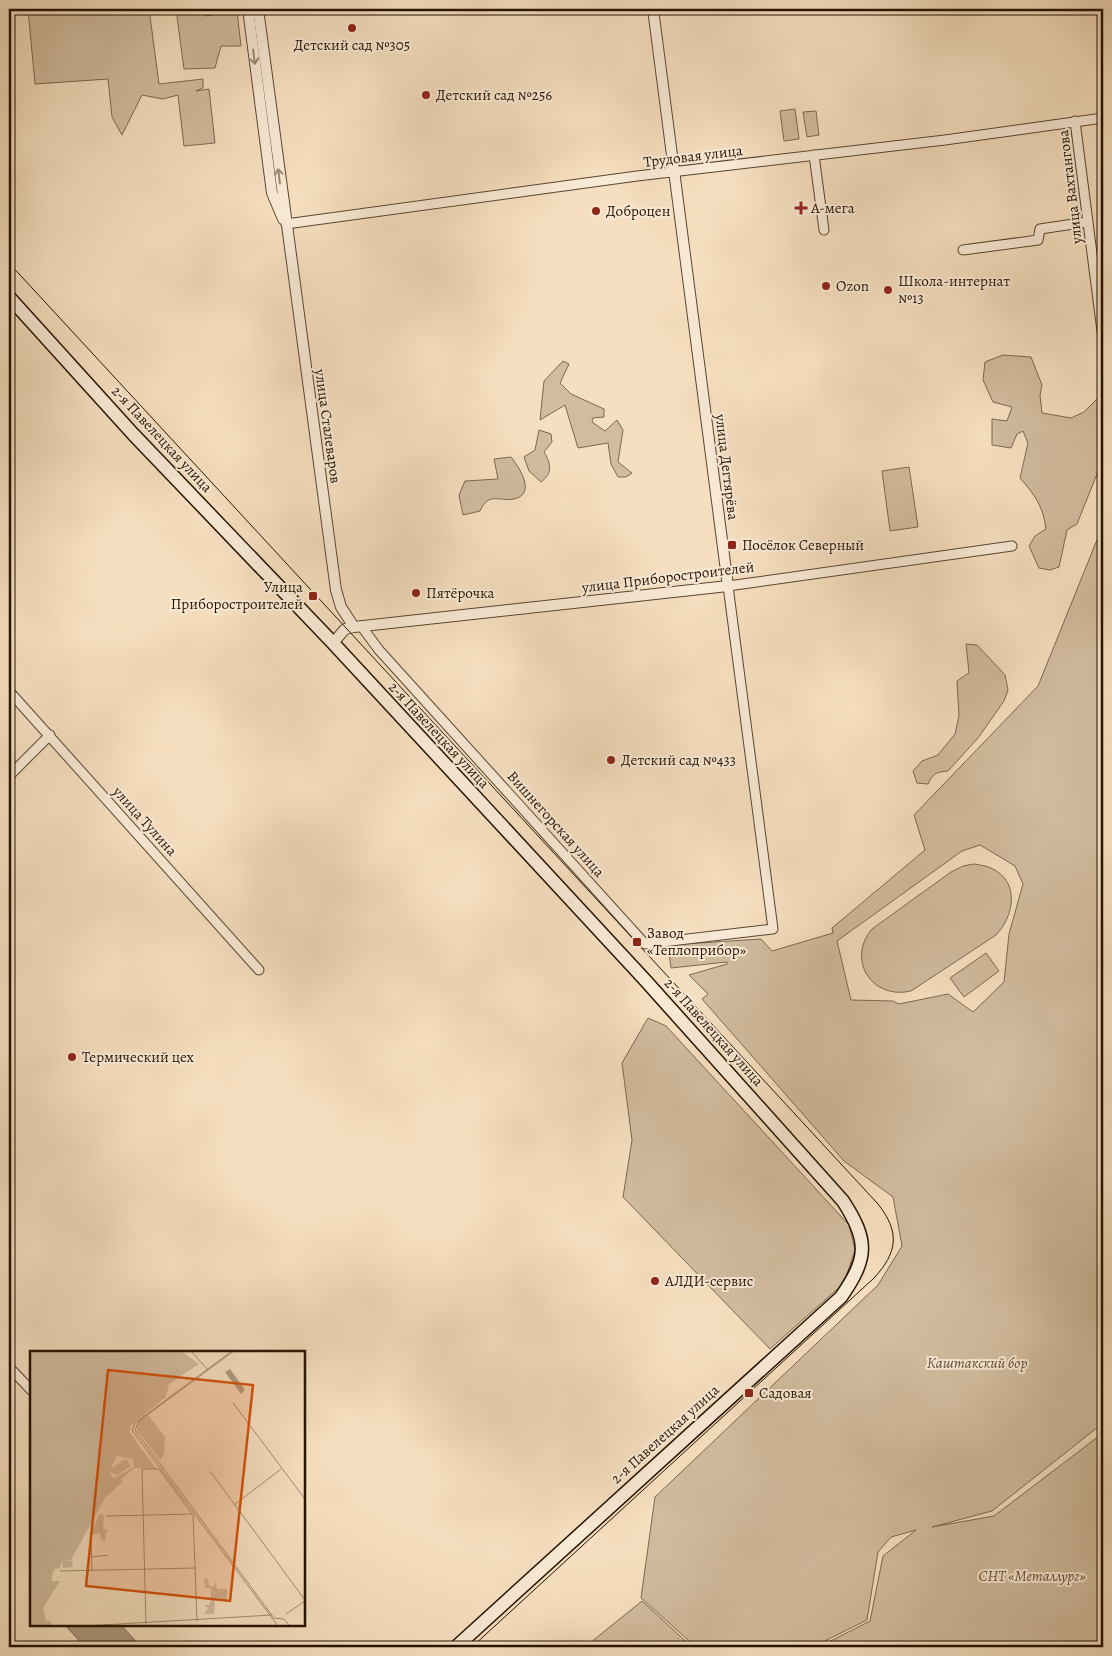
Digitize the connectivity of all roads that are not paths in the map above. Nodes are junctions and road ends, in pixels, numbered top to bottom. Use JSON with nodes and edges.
{"nodes":[{"id":1,"x":248,"y":9,"type":"edge"},
{"id":2,"x":258,"y":9,"type":"edge"},
{"id":3,"x":653,"y":9,"type":"edge"},
{"id":4,"x":1103,"y":118,"type":"edge"},
{"id":5,"x":1075,"y":121,"type":"junction"},
{"id":6,"x":814,"y":155,"type":"junction"},
{"id":7,"x":674,"y":172,"type":"junction"},
{"id":8,"x":1087,"y":222,"type":"junction"},
{"id":9,"x":286,"y":224,"type":"junction"},
{"id":10,"x":824,"y":230,"type":"dead end"},
{"id":11,"x":963,"y":250,"type":"dead end"},
{"id":12,"x":9,"y":296,"type":"edge"},
{"id":13,"x":1103,"y":340,"type":"edge"},
{"id":14,"x":1012,"y":546,"type":"dead end"},
{"id":15,"x":728,"y":586,"type":"junction"},
{"id":16,"x":358,"y":627,"type":"junction"},
{"id":17,"x":333,"y":643,"type":"junction"},
{"id":18,"x":9,"y":691,"type":"edge"},
{"id":19,"x":50,"y":736,"type":"junction"},
{"id":20,"x":9,"y":776,"type":"edge"},
{"id":21,"x":773,"y":929,"type":"joint"},
{"id":22,"x":259,"y":970,"type":"dead end"},
{"id":23,"x":9,"y":1367,"type":"edge"},
{"id":24,"x":30,"y":1389,"type":"edge"},
{"id":25,"x":456,"y":1647,"type":"edge"}],
"edges":[{"from":1,"to":9,"type":"street","name":"улица Сталеваров","one_way":true},
{"from":9,"to":2,"type":"street","name":"улица Сталеваров","one_way":true},
{"from":3,"to":7,"type":"street","name":"улица Дегтярёва"},
{"from":4,"to":5,"type":"street","name":"Трудовая улица"},
{"from":5,"to":6,"type":"street","name":"Трудовая улица"},
{"from":5,"to":8,"type":"street","name":"улица Вахтангова"},
{"from":6,"to":7,"type":"street","name":"Трудовая улица"},
{"from":6,"to":10,"type":"street"},
{"from":7,"to":9,"type":"street","name":"Трудовая улица"},
{"from":7,"to":15,"type":"street","name":"улица Дегтярёва"},
{"from":8,"to":11,"type":"street"},
{"from":8,"to":13,"type":"street","name":"улица Вахтангова"},
{"from":9,"to":16,"type":"street","name":"улица Сталеваров"},
{"from":12,"to":17,"type":"main road","name":"2-я Павелецкая улица"},
{"from":14,"to":15,"type":"street","name":"улица Приборостроителей"},
{"from":15,"to":16,"type":"street","name":"улица Приборостроителей"},
{"from":15,"to":21,"type":"street","name":"улица Дегтярёва"},
{"from":16,"to":17,"type":"street","name":"улица Приборостроителей"},
{"from":16,"to":21,"type":"street","name":"Вишнегорская улица"},
{"from":17,"to":25,"type":"main road","name":"2-я Павелецкая улица"},
{"from":18,"to":19,"type":"street","name":"улица Тулина"},
{"from":19,"to":20,"type":"street"},
{"from":19,"to":22,"type":"street","name":"улица Тулина"},
{"from":23,"to":24,"type":"street"}]}
